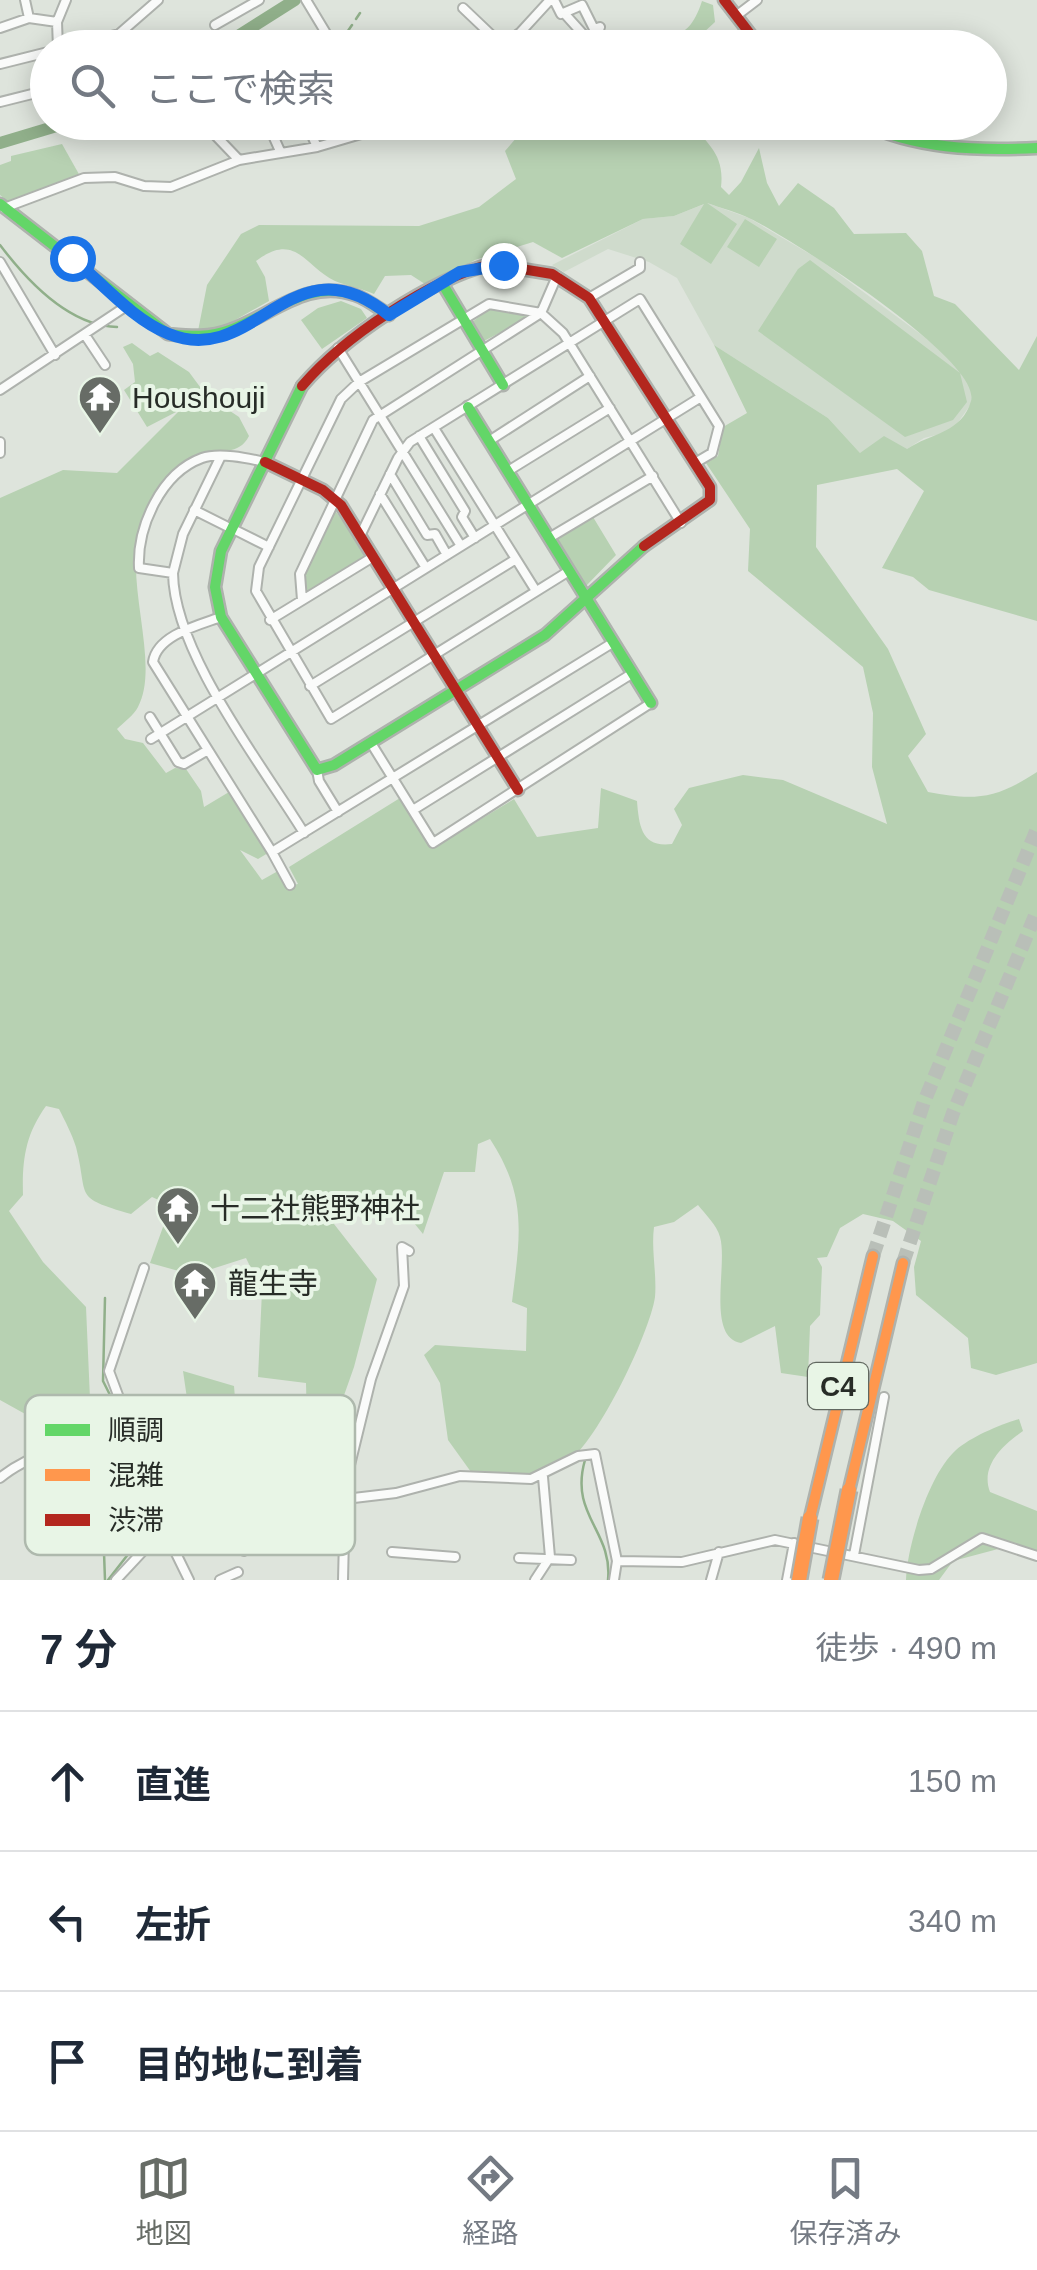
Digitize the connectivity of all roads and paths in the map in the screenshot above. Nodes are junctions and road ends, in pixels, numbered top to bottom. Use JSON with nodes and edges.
{"nodes":[{"id":1,"x":25,"y":0,"type":"edge"},
{"id":2,"x":64,"y":0,"type":"edge"},
{"id":3,"x":158,"y":0,"type":"edge"},
{"id":4,"x":259,"y":0,"type":"edge"},
{"id":5,"x":552,"y":0,"type":"edge"},
{"id":6,"x":724,"y":0,"type":"edge"},
{"id":7,"x":757,"y":0,"type":"edge"},
{"id":8,"x":309,"y":4,"type":"edge"},
{"id":9,"x":463,"y":8,"type":"dead end"},
{"id":10,"x":564,"y":13,"type":"junction"},
{"id":11,"x":736,"y":16,"type":"junction"},
{"id":12,"x":29,"y":18,"type":"junction"},
{"id":13,"x":57,"y":22,"type":"junction"},
{"id":14,"x":215,"y":25,"type":"dead end"},
{"id":15,"x":0,"y":28,"type":"edge"},
{"id":16,"x":600,"y":28,"type":"dead end"},
{"id":17,"x":59,"y":30,"type":"edge"},
{"id":18,"x":125,"y":30,"type":"edge"},
{"id":19,"x":324,"y":30,"type":"edge"},
{"id":20,"x":486,"y":30,"type":"edge"},
{"id":21,"x":522,"y":30,"type":"edge"},
{"id":22,"x":580,"y":30,"type":"edge"},
{"id":23,"x":747,"y":30,"type":"edge"},
{"id":24,"x":30,"y":56,"type":"edge"},
{"id":25,"x":0,"y":64,"type":"edge"},
{"id":26,"x":30,"y":94,"type":"edge"},
{"id":27,"x":0,"y":102,"type":"edge"},
{"id":28,"x":220,"y":140,"type":"edge"},
{"id":29,"x":275,"y":140,"type":"edge"},
{"id":30,"x":314,"y":140,"type":"edge"},
{"id":31,"x":336,"y":140,"type":"edge"},
{"id":32,"x":903,"y":140,"type":"edge"},
{"id":33,"x":317,"y":146,"type":"junction"},
{"id":34,"x":1037,"y":148,"type":"edge"},
{"id":35,"x":280,"y":151,"type":"junction"},
{"id":36,"x":240,"y":160,"type":"junction"},
{"id":37,"x":2,"y":207,"type":"edge"},
{"id":38,"x":0,"y":262,"type":"edge"},
{"id":39,"x":640,"y":262,"type":"dead end"},
{"id":40,"x":557,"y":276,"type":"junction"},
{"id":41,"x":442,"y":282,"type":"junction"},
{"id":42,"x":590,"y":298,"type":"junction"},
{"id":43,"x":128,"y":305,"type":"junction"},
{"id":44,"x":541,"y":313,"type":"junction"},
{"id":45,"x":389,"y":315,"type":"junction"},
{"id":46,"x":463,"y":317,"type":"junction"},
{"id":47,"x":606,"y":320,"type":"junction"},
{"id":48,"x":85,"y":335,"type":"junction"},
{"id":49,"x":570,"y":343,"type":"junction"},
{"id":50,"x":338,"y":348,"type":"junction"},
{"id":51,"x":482,"y":351,"type":"junction"},
{"id":52,"x":55,"y":354,"type":"junction"},
{"id":53,"x":105,"y":365,"type":"dead end"},
{"id":54,"x":590,"y":376,"type":"junction"},
{"id":55,"x":359,"y":382,"type":"junction"},
{"id":56,"x":503,"y":385,"type":"junction"},
{"id":57,"x":0,"y":390,"type":"edge"},
{"id":58,"x":701,"y":398,"type":"junction"},
{"id":59,"x":468,"y":407,"type":"junction"},
{"id":60,"x":610,"y":408,"type":"junction"},
{"id":61,"x":379,"y":414,"type":"junction"},
{"id":62,"x":667,"y":420,"type":"junction"},
{"id":63,"x":434,"y":428,"type":"junction"},
{"id":64,"x":419,"y":436,"type":"junction"},
{"id":65,"x":489,"y":441,"type":"junction"},
{"id":66,"x":631,"y":441,"type":"junction"},
{"id":67,"x":0,"y":442,"type":"edge"},
{"id":68,"x":402,"y":451,"type":"junction"},
{"id":69,"x":0,"y":453,"type":"edge"},
{"id":70,"x":220,"y":458,"type":"junction"},
{"id":71,"x":265,"y":462,"type":"junction"},
{"id":72,"x":695,"y":463,"type":"junction"},
{"id":73,"x":508,"y":472,"type":"junction"},
{"id":74,"x":390,"y":474,"type":"junction"},
{"id":75,"x":653,"y":476,"type":"junction"},
{"id":76,"x":301,"y":480,"type":"junction"},
{"id":77,"x":380,"y":494,"type":"junction"},
{"id":78,"x":334,"y":498,"type":"junction"},
{"id":79,"x":529,"y":505,"type":"junction"},
{"id":80,"x":194,"y":510,"type":"junction"},
{"id":81,"x":682,"y":522,"type":"junction"},
{"id":82,"x":226,"y":526,"type":"dead end"},
{"id":83,"x":495,"y":526,"type":"junction"},
{"id":84,"x":236,"y":531,"type":"dead end"},
{"id":85,"x":360,"y":536,"type":"junction"},
{"id":86,"x":475,"y":538,"type":"junction"},
{"id":87,"x":550,"y":538,"type":"junction"},
{"id":88,"x":461,"y":546,"type":"junction"},
{"id":89,"x":269,"y":547,"type":"junction"},
{"id":90,"x":447,"y":555,"type":"junction"},
{"id":91,"x":373,"y":557,"type":"junction"},
{"id":92,"x":516,"y":560,"type":"junction"},
{"id":93,"x":426,"y":568,"type":"junction"},
{"id":94,"x":569,"y":571,"type":"junction"},
{"id":95,"x":173,"y":573,"type":"junction"},
{"id":96,"x":393,"y":589,"type":"junction"},
{"id":97,"x":536,"y":591,"type":"junction"},
{"id":98,"x":585,"y":596,"type":"junction"},
{"id":99,"x":302,"y":600,"type":"junction"},
{"id":100,"x":221,"y":617,"type":"junction"},
{"id":101,"x":270,"y":620,"type":"junction"},
{"id":102,"x":414,"y":622,"type":"junction"},
{"id":103,"x":182,"y":632,"type":"junction"},
{"id":104,"x":614,"y":642,"type":"junction"},
{"id":105,"x":290,"y":653,"type":"junction"},
{"id":106,"x":434,"y":654,"type":"junction"},
{"id":107,"x":633,"y":673,"type":"junction"},
{"id":108,"x":255,"y":674,"type":"junction"},
{"id":109,"x":310,"y":686,"type":"junction"},
{"id":110,"x":456,"y":690,"type":"junction"},
{"id":111,"x":220,"y":696,"type":"junction"},
{"id":112,"x":651,"y":703,"type":"joint"},
{"id":113,"x":187,"y":716,"type":"junction"},
{"id":114,"x":150,"y":717,"type":"dead end"},
{"id":115,"x":478,"y":725,"type":"junction"},
{"id":116,"x":160,"y":734,"type":"junction"},
{"id":117,"x":151,"y":740,"type":"dead end"},
{"id":118,"x":371,"y":743,"type":"junction"},
{"id":119,"x":208,"y":750,"type":"junction"},
{"id":120,"x":498,"y":758,"type":"junction"},
{"id":121,"x":317,"y":770,"type":"junction"},
{"id":122,"x":392,"y":778,"type":"junction"},
{"id":123,"x":518,"y":790,"type":"junction"},
{"id":124,"x":413,"y":810,"type":"junction"},
{"id":125,"x":338,"y":812,"type":"junction"},
{"id":126,"x":304,"y":832,"type":"junction"},
{"id":127,"x":272,"y":852,"type":"junction"},
{"id":128,"x":290,"y":885,"type":"dead end"},
{"id":129,"x":410,"y":1251,"type":"dead end"},
{"id":130,"x":872,"y":1256,"type":"tunnel mouth"},
{"id":131,"x":904,"y":1263,"type":"tunnel mouth"},
{"id":132,"x":144,"y":1268,"type":"dead end"},
{"id":133,"x":117,"y":1395,"type":"edge"},
{"id":134,"x":884,"y":1397,"type":"dead end"},
{"id":135,"x":355,"y":1450,"type":"edge"},
{"id":136,"x":25,"y":1465,"type":"edge"},
{"id":137,"x":543,"y":1476,"type":"junction"},
{"id":138,"x":0,"y":1478,"type":"edge"},
{"id":139,"x":355,"y":1497,"type":"edge"},
{"id":140,"x":794,"y":1543,"type":"junction"},
{"id":141,"x":392,"y":1552,"type":"dead end"},
{"id":142,"x":719,"y":1552,"type":"junction"},
{"id":143,"x":143,"y":1555,"type":"edge"},
{"id":144,"x":177,"y":1555,"type":"edge"},
{"id":145,"x":344,"y":1555,"type":"edge"},
{"id":146,"x":854,"y":1555,"type":"junction"},
{"id":147,"x":1037,"y":1556,"type":"edge"},
{"id":148,"x":455,"y":1557,"type":"dead end"},
{"id":149,"x":519,"y":1558,"type":"dead end"},
{"id":150,"x":571,"y":1560,"type":"dead end"},
{"id":151,"x":546,"y":1561,"type":"junction"},
{"id":152,"x":617,"y":1561,"type":"junction"},
{"id":153,"x":238,"y":1572,"type":"dead end"},
{"id":154,"x":116,"y":1580,"type":"edge"},
{"id":155,"x":189,"y":1580,"type":"edge"},
{"id":156,"x":220,"y":1580,"type":"edge"},
{"id":157,"x":344,"y":1580,"type":"edge"},
{"id":158,"x":535,"y":1580,"type":"edge"},
{"id":159,"x":614,"y":1580,"type":"edge"},
{"id":160,"x":711,"y":1580,"type":"edge"},
{"id":161,"x":787,"y":1580,"type":"edge"},
{"id":162,"x":799,"y":1580,"type":"edge"},
{"id":163,"x":831,"y":1580,"type":"edge"}],
"edges":[{"from":1,"to":12,"type":"street"},
{"from":2,"to":13,"type":"street"},
{"from":3,"to":18,"type":"street"},
{"from":4,"to":14,"type":"street"},
{"from":5,"to":10,"type":"street"},
{"from":5,"to":21,"type":"street"},
{"from":6,"to":11,"type":"main road"},
{"from":7,"to":11,"type":"street"},
{"from":8,"to":19,"type":"street"},
{"from":9,"to":20,"type":"street"},
{"from":10,"to":16,"type":"street"},
{"from":10,"to":22,"type":"street"},
{"from":11,"to":23,"type":"main road"},
{"from":12,"to":13,"type":"street"},
{"from":12,"to":15,"type":"street"},
{"from":13,"to":17,"type":"street"},
{"from":24,"to":25,"type":"street"},
{"from":26,"to":27,"type":"street"},
{"from":28,"to":36,"type":"street"},
{"from":29,"to":35,"type":"street"},
{"from":30,"to":33,"type":"street"},
{"from":31,"to":33,"type":"street"},
{"from":32,"to":34,"type":"main road"},
{"from":33,"to":35,"type":"street"},
{"from":35,"to":36,"type":"street"},
{"from":36,"to":37,"type":"street"},
{"from":37,"to":43,"type":"main road"},
{"from":38,"to":52,"type":"street"},
{"from":39,"to":42,"type":"street"},
{"from":40,"to":41,"type":"main road"},
{"from":40,"to":42,"type":"main road"},
{"from":40,"to":44,"type":"street"},
{"from":41,"to":45,"type":"main road"},
{"from":41,"to":46,"type":"main road"},
{"from":42,"to":47,"type":"main road"},
{"from":43,"to":45,"type":"main road"},
{"from":43,"to":48,"type":"street"},
{"from":44,"to":46,"type":"street"},
{"from":44,"to":49,"type":"street"},
{"from":44,"to":51,"type":"street"},
{"from":45,"to":50,"type":"main road"},
{"from":46,"to":51,"type":"main road"},
{"from":46,"to":55,"type":"street"},
{"from":47,"to":49,"type":"street"},
{"from":47,"to":58,"type":"street"},
{"from":47,"to":62,"type":"main road"},
{"from":48,"to":52,"type":"street"},
{"from":48,"to":53,"type":"street"},
{"from":49,"to":54,"type":"street"},
{"from":49,"to":56,"type":"street"},
{"from":50,"to":55,"type":"street"},
{"from":50,"to":71,"type":"main road"},
{"from":51,"to":56,"type":"main road"},
{"from":51,"to":61,"type":"street"},
{"from":52,"to":57,"type":"street"},
{"from":54,"to":60,"type":"street"},
{"from":54,"to":65,"type":"street"},
{"from":55,"to":61,"type":"street"},
{"from":55,"to":76,"type":"street"},
{"from":56,"to":59,"type":"street"},
{"from":58,"to":62,"type":"street"},
{"from":58,"to":72,"type":"street"},
{"from":59,"to":63,"type":"street"},
{"from":59,"to":65,"type":"main road"},
{"from":60,"to":66,"type":"street"},
{"from":60,"to":73,"type":"street"},
{"from":61,"to":68,"type":"street"},
{"from":61,"to":78,"type":"street"},
{"from":62,"to":66,"type":"street"},
{"from":62,"to":72,"type":"main road"},
{"from":63,"to":64,"type":"street"},
{"from":63,"to":83,"type":"street"},
{"from":64,"to":68,"type":"street"},
{"from":64,"to":86,"type":"street"},
{"from":65,"to":73,"type":"main road"},
{"from":66,"to":75,"type":"street"},
{"from":66,"to":79,"type":"street"},
{"from":67,"to":69,"type":"street"},
{"from":68,"to":74,"type":"street"},
{"from":68,"to":88,"type":"street"},
{"from":70,"to":71,"type":"street"},
{"from":70,"to":80,"type":"street"},
{"from":70,"to":95,"type":"street"},
{"from":71,"to":76,"type":"main road"},
{"from":71,"to":100,"type":"main road"},
{"from":72,"to":81,"type":"main road"},
{"from":73,"to":79,"type":"main road"},
{"from":74,"to":77,"type":"street"},
{"from":74,"to":90,"type":"street"},
{"from":75,"to":81,"type":"street"},
{"from":75,"to":87,"type":"street"},
{"from":76,"to":78,"type":"main road"},
{"from":76,"to":89,"type":"street"},
{"from":77,"to":85,"type":"street"},
{"from":77,"to":93,"type":"street"},
{"from":78,"to":85,"type":"main road"},
{"from":78,"to":99,"type":"street"},
{"from":79,"to":83,"type":"street"},
{"from":79,"to":87,"type":"main road"},
{"from":80,"to":82,"type":"street"},
{"from":80,"to":95,"type":"street"},
{"from":81,"to":98,"type":"main road"},
{"from":83,"to":86,"type":"street"},
{"from":83,"to":92,"type":"street"},
{"from":84,"to":89,"type":"street"},
{"from":85,"to":91,"type":"main road"},
{"from":86,"to":88,"type":"street"},
{"from":87,"to":94,"type":"main road"},
{"from":88,"to":90,"type":"street"},
{"from":89,"to":101,"type":"street"},
{"from":90,"to":93,"type":"street"},
{"from":91,"to":96,"type":"main road"},
{"from":91,"to":99,"type":"street"},
{"from":92,"to":97,"type":"street"},
{"from":92,"to":102,"type":"street"},
{"from":93,"to":96,"type":"street"},
{"from":94,"to":97,"type":"street"},
{"from":94,"to":98,"type":"main road"},
{"from":95,"to":103,"type":"street"},
{"from":96,"to":102,"type":"main road"},
{"from":96,"to":105,"type":"street"},
{"from":97,"to":106,"type":"street"},
{"from":98,"to":104,"type":"main road"},
{"from":98,"to":110,"type":"main road"},
{"from":99,"to":101,"type":"street"},
{"from":100,"to":103,"type":"street"},
{"from":100,"to":108,"type":"main road"},
{"from":101,"to":105,"type":"street"},
{"from":102,"to":106,"type":"main road"},
{"from":102,"to":109,"type":"street"},
{"from":103,"to":111,"type":"street"},
{"from":103,"to":113,"type":"street"},
{"from":104,"to":107,"type":"main road"},
{"from":104,"to":115,"type":"street"},
{"from":105,"to":108,"type":"street"},
{"from":105,"to":109,"type":"street"},
{"from":106,"to":109,"type":"street"},
{"from":106,"to":110,"type":"main road"},
{"from":107,"to":112,"type":"main road"},
{"from":107,"to":120,"type":"street"},
{"from":108,"to":111,"type":"street"},
{"from":108,"to":121,"type":"main road"},
{"from":110,"to":115,"type":"main road"},
{"from":110,"to":118,"type":"main road"},
{"from":111,"to":113,"type":"street"},
{"from":111,"to":126,"type":"street"},
{"from":112,"to":123,"type":"street"},
{"from":113,"to":116,"type":"street"},
{"from":113,"to":119,"type":"street"},
{"from":114,"to":116,"type":"street"},
{"from":115,"to":120,"type":"main road"},
{"from":115,"to":122,"type":"street"},
{"from":116,"to":117,"type":"street"},
{"from":116,"to":119,"type":"street"},
{"from":118,"to":121,"type":"main road"},
{"from":118,"to":122,"type":"street"},
{"from":119,"to":127,"type":"street"},
{"from":120,"to":123,"type":"main road"},
{"from":120,"to":124,"type":"street"},
{"from":121,"to":125,"type":"street"},
{"from":122,"to":124,"type":"street"},
{"from":122,"to":125,"type":"street"},
{"from":123,"to":124,"type":"street"},
{"from":125,"to":126,"type":"street"},
{"from":126,"to":127,"type":"street"},
{"from":127,"to":128,"type":"street"},
{"from":129,"to":135,"type":"street"},
{"from":130,"to":162,"type":"main road","number":"C4","bridge":true},
{"from":131,"to":163,"type":"main road","number":"C4","bridge":true},
{"from":132,"to":133,"type":"street"},
{"from":134,"to":146,"type":"street"},
{"from":136,"to":138,"type":"street"},
{"from":137,"to":139,"type":"street"},
{"from":137,"to":151,"type":"street"},
{"from":137,"to":152,"type":"street"},
{"from":140,"to":142,"type":"street"},
{"from":140,"to":146,"type":"street"},
{"from":140,"to":161,"type":"street"},
{"from":141,"to":148,"type":"street"},
{"from":142,"to":152,"type":"street"},
{"from":142,"to":160,"type":"street"},
{"from":143,"to":154,"type":"street"},
{"from":144,"to":155,"type":"street"},
{"from":145,"to":157,"type":"street"},
{"from":146,"to":147,"type":"street"},
{"from":149,"to":151,"type":"street"},
{"from":150,"to":151,"type":"street"},
{"from":151,"to":158,"type":"street"},
{"from":152,"to":159,"type":"street"},
{"from":153,"to":156,"type":"street"}]}
